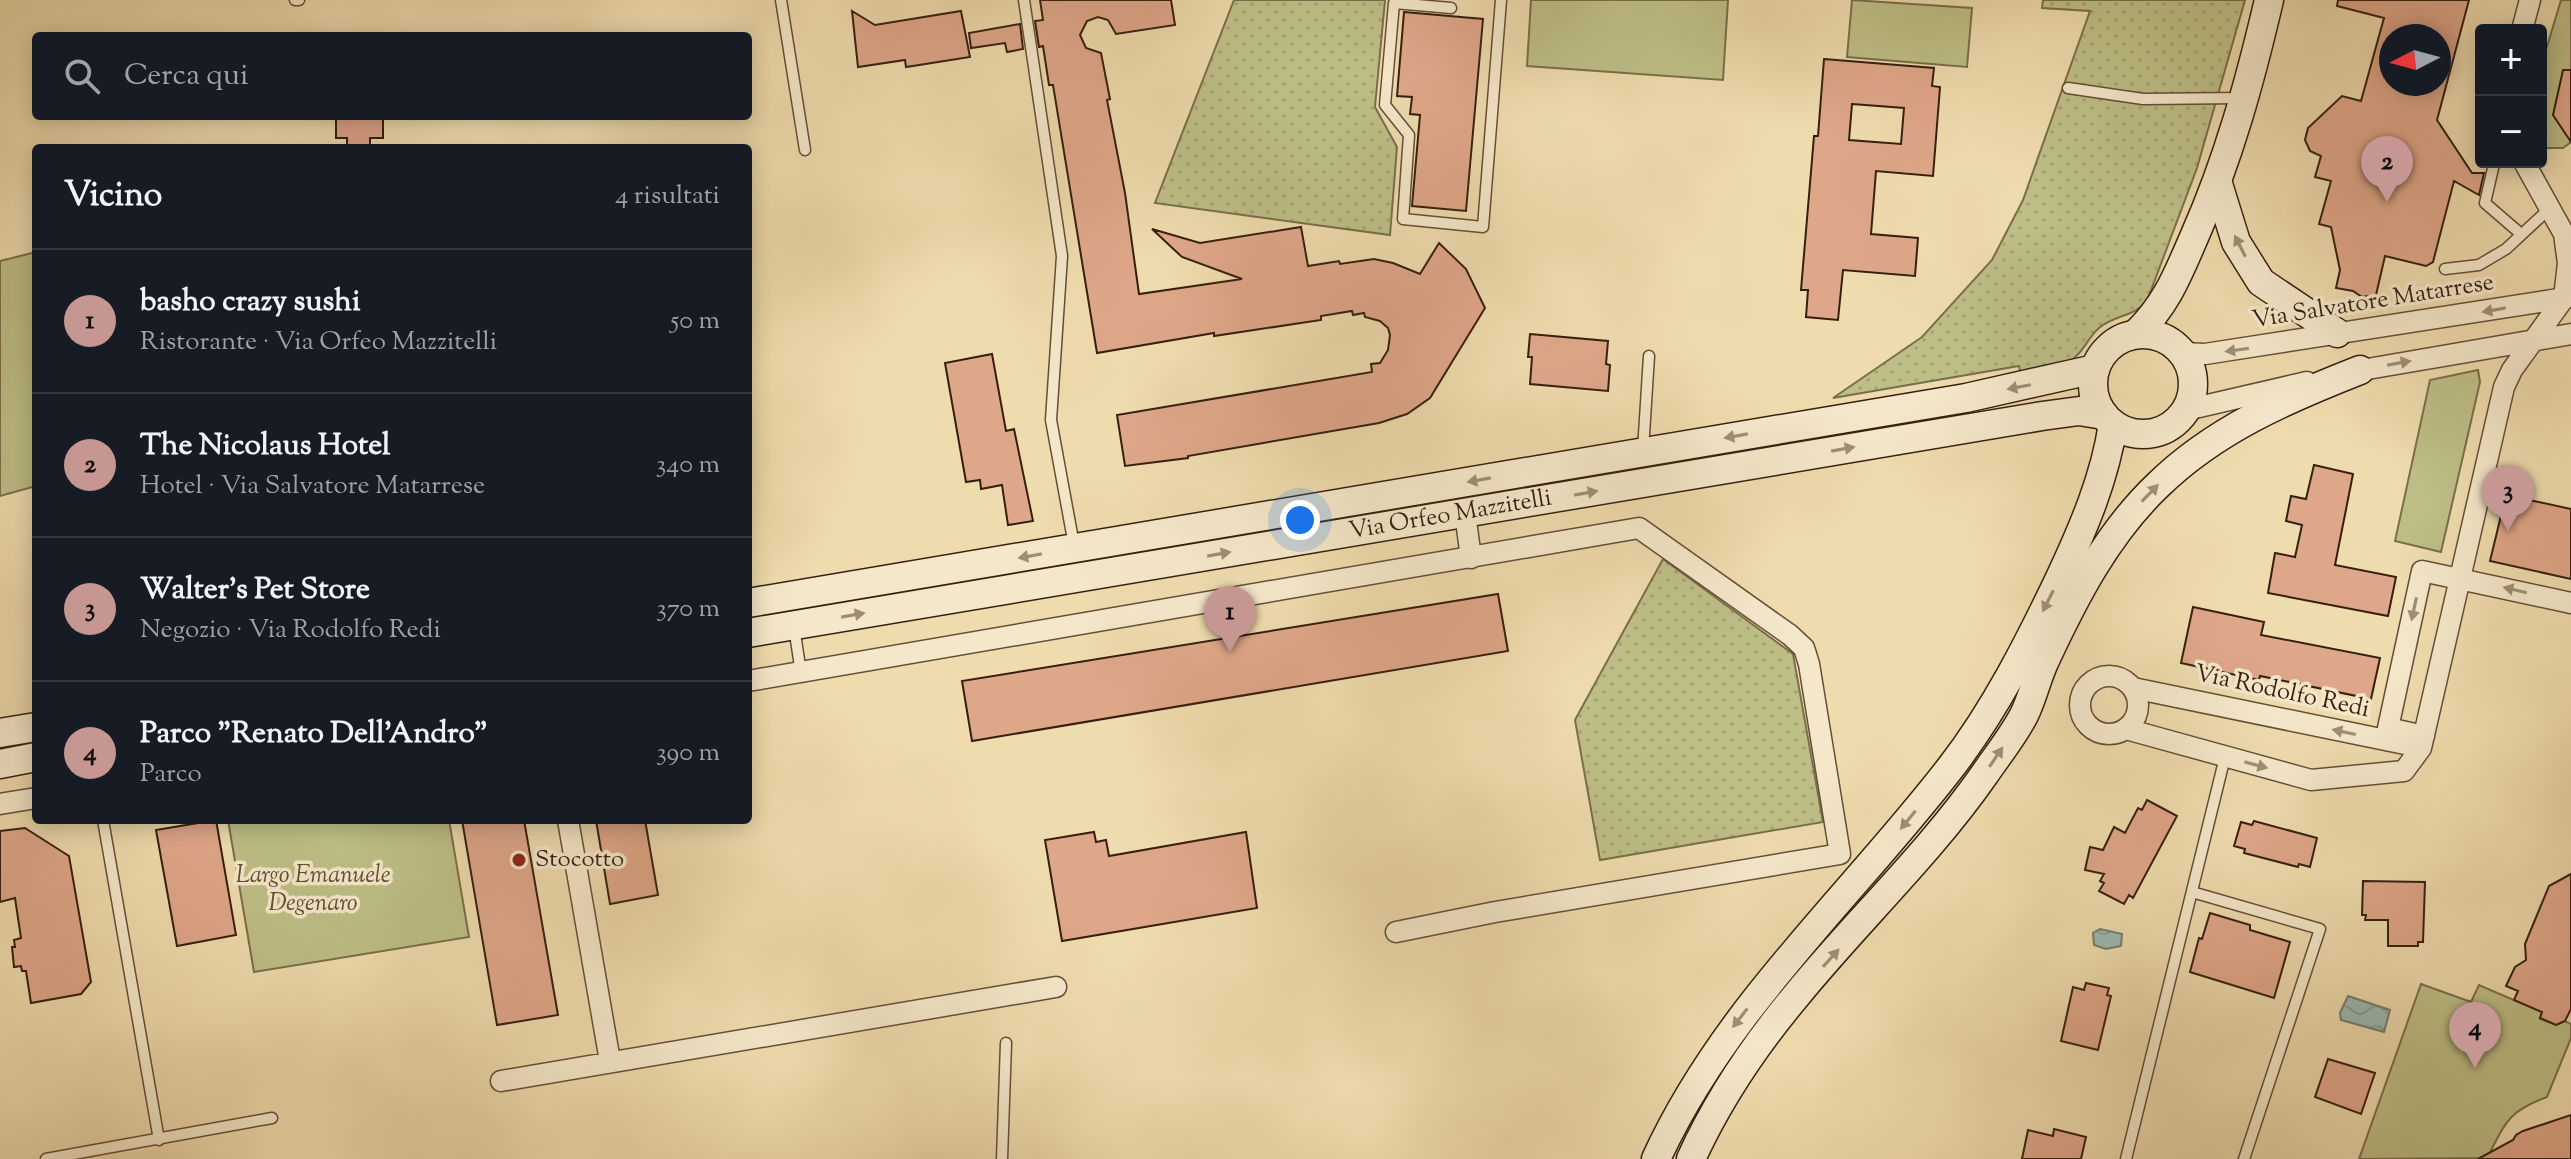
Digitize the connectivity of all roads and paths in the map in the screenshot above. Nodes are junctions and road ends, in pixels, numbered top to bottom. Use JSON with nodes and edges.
{"nodes":[{"id":1,"x":781,"y":0,"type":"edge"},
{"id":2,"x":1024,"y":0,"type":"edge"},
{"id":3,"x":1501,"y":0,"type":"edge"},
{"id":4,"x":2269,"y":0,"type":"edge"},
{"id":5,"x":2530,"y":0,"type":"edge"},
{"id":6,"x":1451,"y":8,"type":"dead end"},
{"id":7,"x":2524,"y":24,"type":"edge"},
{"id":8,"x":2068,"y":88,"type":"dead end"},
{"id":9,"x":2245,"y":98,"type":"junction"},
{"id":10,"x":805,"y":150,"type":"dead end"},
{"id":11,"x":2493,"y":168,"type":"edge"},
{"id":12,"x":2527,"y":168,"type":"edge"},
{"id":13,"x":2218,"y":184,"type":"junction"},
{"id":14,"x":2549,"y":209,"type":"junction"},
{"id":15,"x":2521,"y":234,"type":"junction"},
{"id":16,"x":2445,"y":269,"type":"dead end"},
{"id":17,"x":2169,"y":295,"type":"junction"},
{"id":18,"x":2567,"y":298,"type":"edge"},
{"id":19,"x":2337,"y":333,"type":"junction"},
{"id":20,"x":2136,"y":334,"type":"junction"},
{"id":21,"x":2571,"y":334,"type":"edge"},
{"id":22,"x":2532,"y":341,"type":"junction"},
{"id":23,"x":2178,"y":348,"type":"junction"},
{"id":24,"x":1649,"y":356,"type":"dead end"},
{"id":25,"x":2095,"y":369,"type":"junction"},
{"id":26,"x":2360,"y":370,"type":"junction"},
{"id":27,"x":2186,"y":410,"type":"junction"},
{"id":28,"x":2108,"y":420,"type":"junction"},
{"id":29,"x":2158,"y":432,"type":"junction"},
{"id":30,"x":1643,"y":452,"type":"junction"},
{"id":31,"x":1465,"y":513,"type":"junction"},
{"id":32,"x":1177,"y":531,"type":"junction"},
{"id":33,"x":1120,"y":540,"type":"junction"},
{"id":34,"x":1075,"y":548,"type":"junction"},
{"id":35,"x":1471,"y":558,"type":"junction"},
{"id":36,"x":1183,"y":561,"type":"junction"},
{"id":37,"x":1126,"y":570,"type":"junction"},
{"id":38,"x":2460,"y":578,"type":"junction"},
{"id":39,"x":752,"y":602,"type":"edge"},
{"id":40,"x":2073,"y":602,"type":"junction"},
{"id":41,"x":2571,"y":603,"type":"edge"},
{"id":42,"x":794,"y":625,"type":"junction"},
{"id":43,"x":752,"y":632,"type":"edge"},
{"id":44,"x":801,"y":673,"type":"junction"},
{"id":45,"x":752,"y":680,"type":"edge"},
{"id":46,"x":2133,"y":688,"type":"junction"},
{"id":47,"x":32,"y":728,"type":"edge"},
{"id":48,"x":2126,"y":729,"type":"junction"},
{"id":49,"x":0,"y":733,"type":"edge"},
{"id":50,"x":2422,"y":742,"type":"junction"},
{"id":51,"x":2225,"y":757,"type":"junction"},
{"id":52,"x":32,"y":758,"type":"edge"},
{"id":53,"x":0,"y":764,"type":"edge"},
{"id":54,"x":32,"y":799,"type":"edge"},
{"id":55,"x":0,"y":804,"type":"edge"},
{"id":56,"x":104,"y":824,"type":"edge"},
{"id":57,"x":569,"y":824,"type":"edge"},
{"id":58,"x":2192,"y":892,"type":"junction"},
{"id":59,"x":1396,"y":932,"type":"dead end"},
{"id":60,"x":1056,"y":987,"type":"dead end"},
{"id":61,"x":1006,"y":1043,"type":"dead end"},
{"id":62,"x":610,"y":1061,"type":"junction"},
{"id":63,"x":501,"y":1081,"type":"dead end"},
{"id":64,"x":272,"y":1118,"type":"dead end"},
{"id":65,"x":159,"y":1140,"type":"junction"},
{"id":66,"x":46,"y":1159,"type":"edge"},
{"id":67,"x":1002,"y":1159,"type":"edge"},
{"id":68,"x":1656,"y":1159,"type":"edge"},
{"id":69,"x":1691,"y":1159,"type":"edge"},
{"id":70,"x":2126,"y":1159,"type":"edge"},
{"id":71,"x":2244,"y":1159,"type":"edge"}],
"edges":[{"from":1,"to":10,"type":"lane"},
{"from":2,"to":34,"type":"lane"},
{"from":3,"to":6,"type":"lane"},
{"from":4,"to":9,"type":"main road"},
{"from":5,"to":7,"type":"street"},
{"from":8,"to":9,"type":"lane"},
{"from":9,"to":13,"type":"main road"},
{"from":11,"to":15,"type":"lane"},
{"from":12,"to":14,"type":"street"},
{"from":13,"to":17,"type":"main road"},
{"from":19,"to":13,"type":"main road","one_way":true},
{"from":14,"to":15,"type":"lane"},
{"from":14,"to":18,"type":"street"},
{"from":15,"to":16,"type":"lane"},
{"from":17,"to":20,"type":"main road"},
{"from":17,"to":23,"type":"main road"},
{"from":18,"to":19,"type":"street","name":"Via Salvatore Matarrese","one_way":true},
{"from":18,"to":22,"type":"street"},
{"from":19,"to":23,"type":"street","name":"Via Salvatore Matarrese","one_way":true},
{"from":20,"to":23,"type":"main road"},
{"from":20,"to":25,"type":"main road"},
{"from":21,"to":22,"type":"street"},
{"from":26,"to":22,"type":"street","one_way":true},
{"from":22,"to":38,"type":"street"},
{"from":23,"to":27,"type":"main road"},
{"from":24,"to":30,"type":"lane"},
{"from":25,"to":28,"type":"main road"},
{"from":25,"to":30,"type":"main road","name":"Via Orfeo Mazzitelli","one_way":true},
{"from":26,"to":27,"type":"street"},
{"from":40,"to":26,"type":"main road","one_way":true},
{"from":27,"to":29,"type":"main road"},
{"from":28,"to":29,"type":"main road"},
{"from":31,"to":28,"type":"main road","name":"Via Orfeo Mazzitelli","one_way":true},
{"from":28,"to":68,"type":"main road","one_way":true},
{"from":29,"to":40,"type":"main road"},
{"from":30,"to":32,"type":"main road","name":"Via Orfeo Mazzitelli","one_way":true},
{"from":31,"to":35,"type":"street"},
{"from":36,"to":31,"type":"main road","name":"Via Orfeo Mazzitelli","one_way":true},
{"from":32,"to":33,"type":"main road","name":"Via Orfeo Mazzitelli"},
{"from":32,"to":36,"type":"main road"},
{"from":33,"to":34,"type":"main road","name":"Via Orfeo Mazzitelli"},
{"from":33,"to":37,"type":"main road"},
{"from":34,"to":39,"type":"main road","name":"Via Orfeo Mazzitelli","one_way":true},
{"from":35,"to":44,"type":"street","name":"Via Orfeo Mazzitelli"},
{"from":35,"to":59,"type":"street","name":"Via Orfeo Mazzitelli"},
{"from":36,"to":37,"type":"main road","name":"Via Orfeo Mazzitelli"},
{"from":42,"to":37,"type":"main road","name":"Via Orfeo Mazzitelli","one_way":true},
{"from":41,"to":38,"type":"street","one_way":true},
{"from":38,"to":50,"type":"street"},
{"from":38,"to":50,"type":"street","name":"Via Rodolfo Redi","one_way":true},
{"from":69,"to":40,"type":"main road","one_way":true},
{"from":42,"to":43,"type":"main road","name":"Via Orfeo Mazzitelli"},
{"from":42,"to":44,"type":"lane"},
{"from":44,"to":45,"type":"street","name":"Via Orfeo Mazzitelli"},
{"from":46,"to":48,"type":"street"},
{"from":46,"to":48,"type":"street","name":"Via Rodolfo Redi"},
{"from":50,"to":46,"type":"street","name":"Via Rodolfo Redi","one_way":true},
{"from":47,"to":49,"type":"main road"},
{"from":48,"to":51,"type":"street","name":"Via Rodolfo Redi"},
{"from":51,"to":50,"type":"street","name":"Via Rodolfo Redi","one_way":true},
{"from":51,"to":58,"type":"lane"},
{"from":52,"to":53,"type":"main road"},
{"from":54,"to":55,"type":"street"},
{"from":56,"to":65,"type":"lane"},
{"from":57,"to":62,"type":"street"},
{"from":58,"to":70,"type":"lane"},
{"from":58,"to":71,"type":"lane"},
{"from":60,"to":62,"type":"street"},
{"from":61,"to":67,"type":"lane"},
{"from":62,"to":63,"type":"street"},
{"from":64,"to":65,"type":"lane"},
{"from":65,"to":66,"type":"lane"}]}
